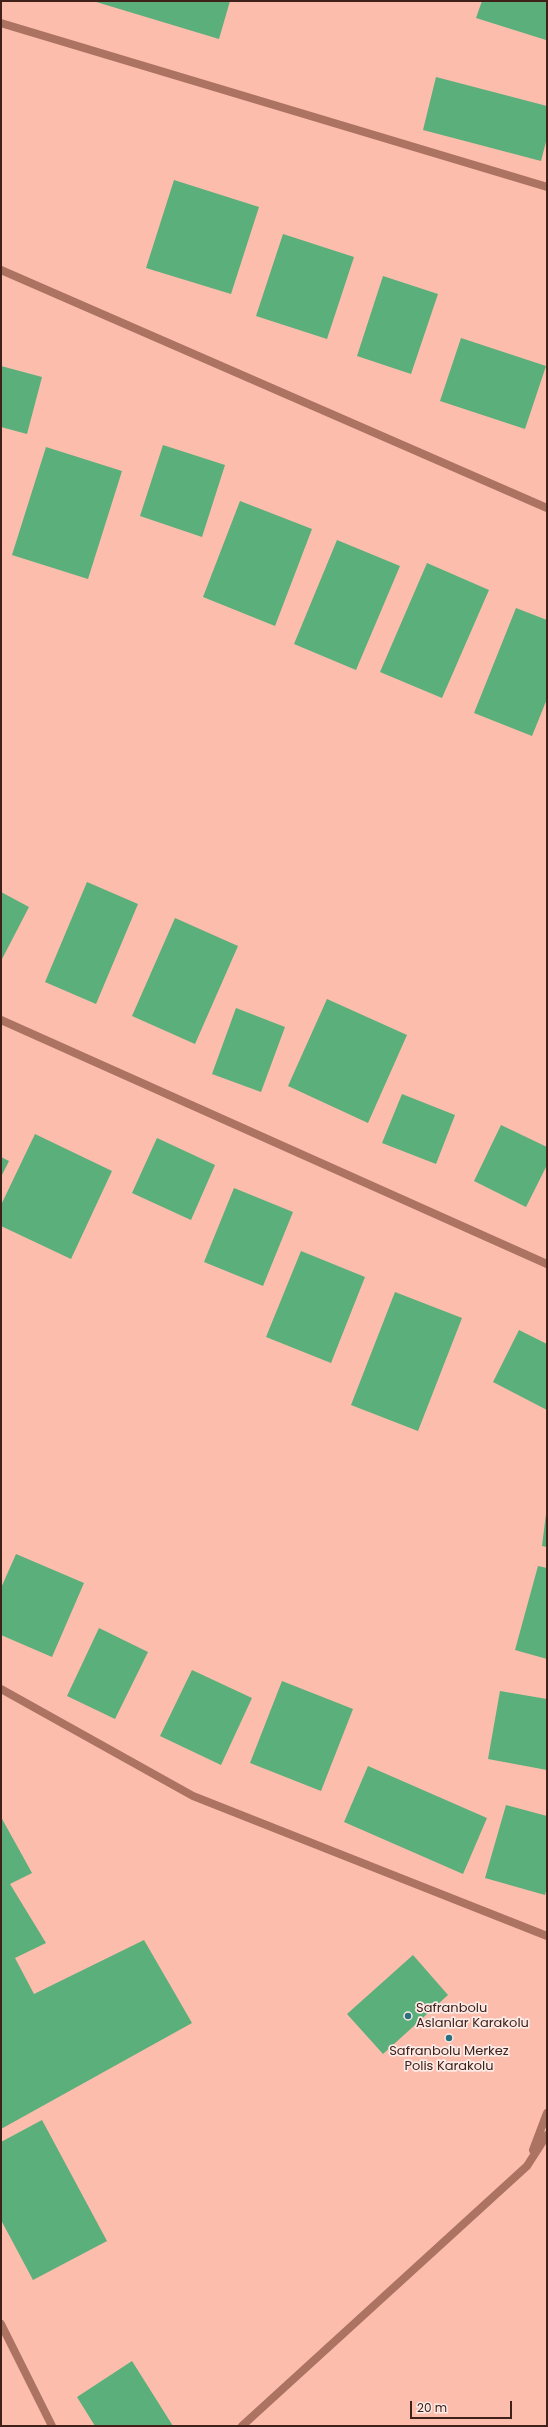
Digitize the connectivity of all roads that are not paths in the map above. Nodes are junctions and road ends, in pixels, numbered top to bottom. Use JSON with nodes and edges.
{"nodes":[{"id":1,"x":1,"y":23,"type":"edge"},
{"id":2,"x":547,"y":187,"type":"edge"},
{"id":3,"x":1,"y":270,"type":"edge"},
{"id":4,"x":547,"y":508,"type":"edge"},
{"id":5,"x":1,"y":1020,"type":"edge"},
{"id":6,"x":547,"y":1264,"type":"edge"},
{"id":7,"x":1,"y":1689,"type":"edge"},
{"id":8,"x":547,"y":1936,"type":"edge"},
{"id":9,"x":547,"y":2114,"type":"edge"},
{"id":10,"x":547,"y":2135,"type":"edge"},
{"id":11,"x":527,"y":2166,"type":"junction"},
{"id":12,"x":1,"y":2324,"type":"edge"},
{"id":13,"x":52,"y":2426,"type":"edge"},
{"id":14,"x":242,"y":2426,"type":"edge"}],
"edges":[{"from":1,"to":2,"type":"street"},
{"from":3,"to":4,"type":"street"},
{"from":5,"to":6,"type":"street"},
{"from":7,"to":8,"type":"street"},
{"from":9,"to":11,"type":"street"},
{"from":10,"to":11,"type":"street"},
{"from":11,"to":14,"type":"street"},
{"from":12,"to":13,"type":"street"}]}
